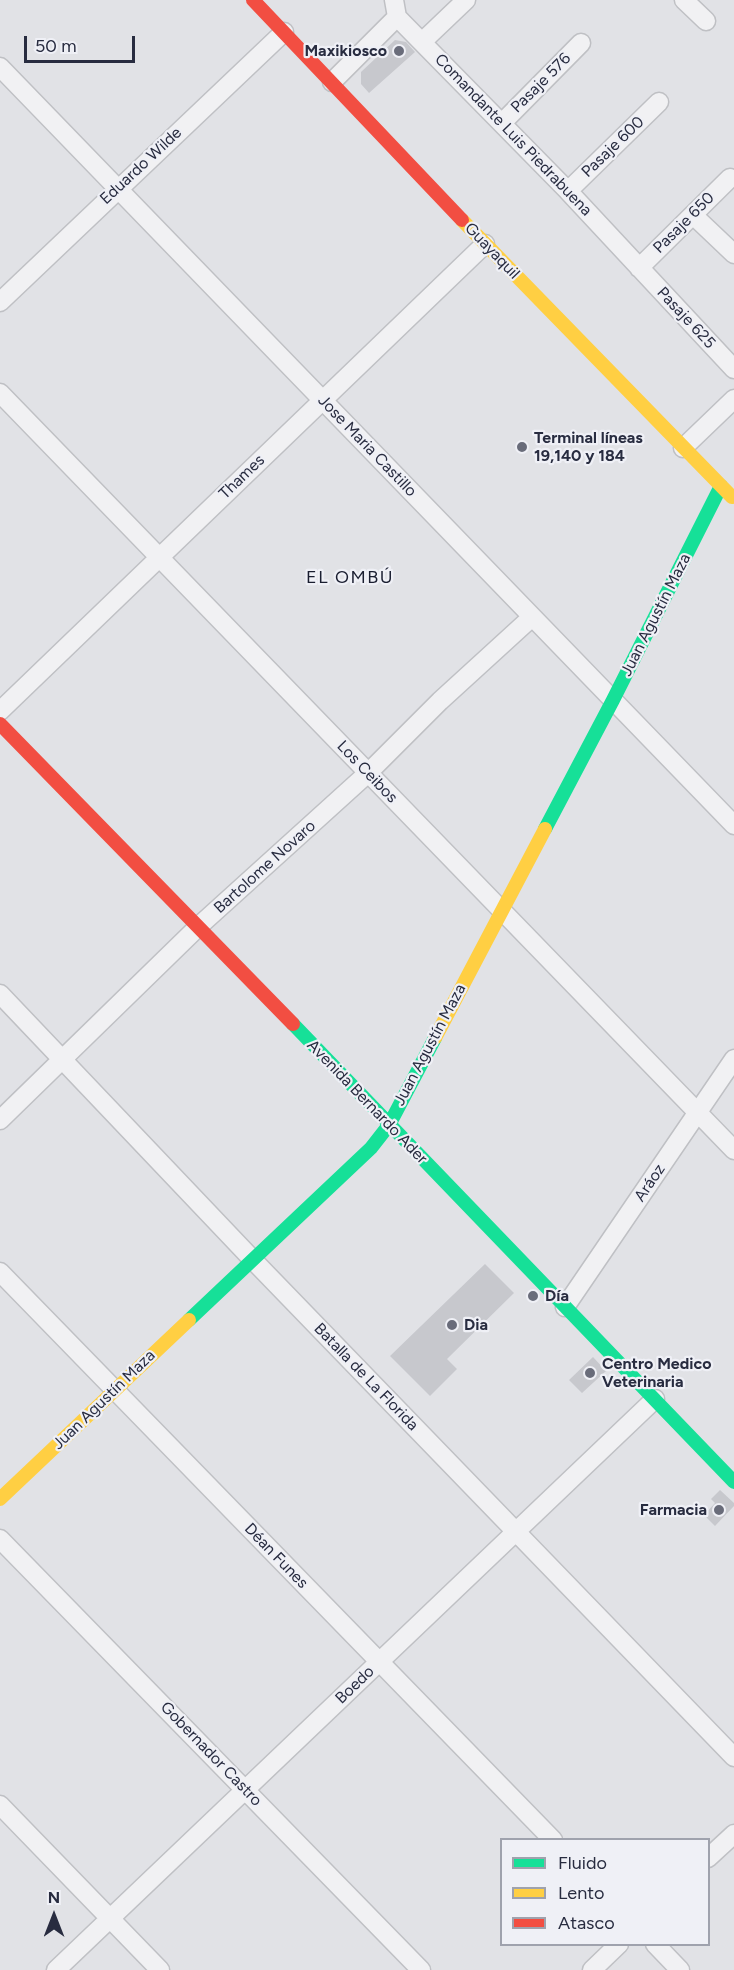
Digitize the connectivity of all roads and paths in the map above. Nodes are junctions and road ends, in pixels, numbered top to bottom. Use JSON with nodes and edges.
{"nodes":[{"id":1,"x":254,"y":0,"type":"edge"},
{"id":2,"x":466,"y":0,"type":"edge"},
{"id":3,"x":684,"y":0,"type":"edge"},
{"id":4,"x":396,"y":8,"type":"edge"},
{"id":5,"x":706,"y":21,"type":"dead end"},
{"id":6,"x":284,"y":32,"type":"junction"},
{"id":7,"x":423,"y":41,"type":"junction"},
{"id":8,"x":581,"y":43,"type":"dead end"},
{"id":9,"x":0,"y":66,"type":"edge"},
{"id":10,"x":332,"y":82,"type":"junction"},
{"id":11,"x":659,"y":102,"type":"dead end"},
{"id":12,"x":502,"y":123,"type":"junction"},
{"id":13,"x":730,"y":178,"type":"dead end"},
{"id":14,"x":118,"y":189,"type":"junction"},
{"id":15,"x":568,"y":191,"type":"junction"},
{"id":16,"x":693,"y":215,"type":"junction"},
{"id":17,"x":485,"y":244,"type":"junction"},
{"id":18,"x":734,"y":254,"type":"edge"},
{"id":19,"x":639,"y":268,"type":"junction"},
{"id":20,"x":0,"y":302,"type":"edge"},
{"id":21,"x":734,"y":369,"type":"edge"},
{"id":22,"x":0,"y":393,"type":"edge"},
{"id":23,"x":734,"y":399,"type":"edge"},
{"id":24,"x":322,"y":400,"type":"junction"},
{"id":25,"x":682,"y":448,"type":"junction"},
{"id":26,"x":721,"y":486,"type":"junction"},
{"id":27,"x":734,"y":500,"type":"edge"},
{"id":28,"x":159,"y":557,"type":"junction"},
{"id":29,"x":532,"y":617,"type":"junction"},
{"id":30,"x":613,"y":700,"type":"junction"},
{"id":31,"x":0,"y":711,"type":"edge"},
{"id":32,"x":0,"y":723,"type":"edge"},
{"id":33,"x":368,"y":773,"type":"junction"},
{"id":34,"x":734,"y":825,"type":"edge"},
{"id":35,"x":501,"y":909,"type":"junction"},
{"id":36,"x":199,"y":926,"type":"junction"},
{"id":37,"x":0,"y":994,"type":"edge"},
{"id":38,"x":63,"y":1059,"type":"junction"},
{"id":39,"x":734,"y":1059,"type":"edge"},
{"id":40,"x":698,"y":1113,"type":"junction"},
{"id":41,"x":0,"y":1120,"type":"edge"},
{"id":42,"x":389,"y":1125,"type":"junction"},
{"id":43,"x":734,"y":1150,"type":"edge"},
{"id":44,"x":252,"y":1259,"type":"junction"},
{"id":45,"x":0,"y":1272,"type":"edge"},
{"id":46,"x":565,"y":1307,"type":"junction"},
{"id":47,"x":114,"y":1389,"type":"junction"},
{"id":48,"x":655,"y":1400,"type":"junction"},
{"id":49,"x":734,"y":1482,"type":"edge"},
{"id":50,"x":0,"y":1499,"type":"edge"},
{"id":51,"x":516,"y":1532,"type":"junction"},
{"id":52,"x":0,"y":1539,"type":"edge"},
{"id":53,"x":380,"y":1662,"type":"junction"},
{"id":54,"x":734,"y":1757,"type":"edge"},
{"id":55,"x":246,"y":1790,"type":"junction"},
{"id":56,"x":0,"y":1805,"type":"edge"},
{"id":57,"x":734,"y":1834,"type":"edge"},
{"id":58,"x":552,"y":1838,"type":"edge"},
{"id":59,"x":710,"y":1856,"type":"edge"},
{"id":60,"x":110,"y":1919,"type":"junction"},
{"id":61,"x":617,"y":1946,"type":"edge"},
{"id":62,"x":657,"y":1946,"type":"edge"},
{"id":63,"x":56,"y":1970,"type":"edge"},
{"id":64,"x":160,"y":1970,"type":"edge"},
{"id":65,"x":421,"y":1970,"type":"edge"},
{"id":66,"x":592,"y":1970,"type":"edge"},
{"id":67,"x":680,"y":1970,"type":"edge"}],
"edges":[{"from":1,"to":6,"type":"street","name":"Guayaquil"},
{"from":2,"to":7,"type":"street"},
{"from":3,"to":5,"type":"street"},
{"from":4,"to":7,"type":"street","name":"Comandante Luis Piedrabuena"},
{"from":4,"to":10,"type":"street"},
{"from":6,"to":10,"type":"street","name":"Guayaquil"},
{"from":6,"to":14,"type":"street","name":"Eduardo Wilde"},
{"from":7,"to":12,"type":"street","name":"Comandante Luis Piedrabuena"},
{"from":8,"to":12,"type":"street","name":"Pasaje 576"},
{"from":9,"to":14,"type":"street","name":"Jose Maria Castillo"},
{"from":10,"to":17,"type":"street","name":"Guayaquil"},
{"from":11,"to":15,"type":"street","name":"Pasaje 600"},
{"from":12,"to":15,"type":"street","name":"Comandante Luis Piedrabuena"},
{"from":13,"to":16,"type":"street","name":"Pasaje 650"},
{"from":14,"to":20,"type":"street","name":"Eduardo Wilde"},
{"from":14,"to":24,"type":"street","name":"Jose Maria Castillo"},
{"from":15,"to":19,"type":"street","name":"Comandante Luis Piedrabuena"},
{"from":16,"to":18,"type":"street"},
{"from":16,"to":19,"type":"street","name":"Pasaje 650"},
{"from":17,"to":24,"type":"street","name":"Thames"},
{"from":17,"to":25,"type":"street","name":"Guayaquil"},
{"from":19,"to":21,"type":"street","name":"Pasaje 625"},
{"from":22,"to":28,"type":"street","name":"Los Ceibos"},
{"from":23,"to":25,"type":"street"},
{"from":24,"to":28,"type":"street","name":"Thames"},
{"from":24,"to":29,"type":"street","name":"Jose Maria Castillo"},
{"from":25,"to":26,"type":"street","name":"Guayaquil"},
{"from":26,"to":27,"type":"street","name":"Guayaquil"},
{"from":26,"to":30,"type":"street","name":"Juan Agustín Maza"},
{"from":28,"to":31,"type":"street","name":"Thames"},
{"from":28,"to":33,"type":"street","name":"Los Ceibos"},
{"from":29,"to":30,"type":"street","name":"Jose Maria Castillo"},
{"from":29,"to":33,"type":"street","name":"Bartolome Novaro"},
{"from":30,"to":34,"type":"street","name":"Jose Maria Castillo"},
{"from":30,"to":35,"type":"street","name":"Juan Agustín Maza"},
{"from":32,"to":36,"type":"street","name":"Avenida Bernardo Ader"},
{"from":33,"to":35,"type":"street","name":"Los Ceibos"},
{"from":33,"to":36,"type":"street","name":"Bartolome Novaro"},
{"from":35,"to":40,"type":"street","name":"Los Ceibos"},
{"from":35,"to":42,"type":"street","name":"Juan Agustín Maza"},
{"from":36,"to":38,"type":"street","name":"Bartolome Novaro"},
{"from":36,"to":42,"type":"street","name":"Avenida Bernardo Ader"},
{"from":37,"to":38,"type":"street","name":"Batalla de La Florida"},
{"from":38,"to":41,"type":"street","name":"Bartolome Novaro"},
{"from":38,"to":44,"type":"street","name":"Batalla de La Florida"},
{"from":39,"to":40,"type":"street","name":"Aráoz"},
{"from":40,"to":43,"type":"street","name":"Los Ceibos"},
{"from":40,"to":46,"type":"street","name":"Aráoz"},
{"from":42,"to":44,"type":"street","name":"Juan Agustín Maza"},
{"from":42,"to":46,"type":"street","name":"Avenida Bernardo Ader"},
{"from":44,"to":47,"type":"street","name":"Juan Agustín Maza"},
{"from":44,"to":51,"type":"street","name":"Batalla de La Florida"},
{"from":45,"to":47,"type":"street","name":"Déan Funes"},
{"from":46,"to":48,"type":"street","name":"Avenida Bernardo Ader"},
{"from":47,"to":50,"type":"street","name":"Juan Agustín Maza"},
{"from":47,"to":53,"type":"street","name":"Déan Funes"},
{"from":48,"to":49,"type":"street","name":"Avenida Bernardo Ader"},
{"from":48,"to":51,"type":"street","name":"Boedo"},
{"from":51,"to":53,"type":"street","name":"Boedo"},
{"from":51,"to":54,"type":"street","name":"Batalla de La Florida"},
{"from":52,"to":55,"type":"street","name":"Gobernador Castro"},
{"from":53,"to":55,"type":"street","name":"Boedo"},
{"from":53,"to":58,"type":"street","name":"Déan Funes"},
{"from":55,"to":60,"type":"street","name":"Boedo"},
{"from":55,"to":65,"type":"street","name":"Gobernador Castro"},
{"from":56,"to":60,"type":"street"},
{"from":57,"to":59,"type":"street"},
{"from":60,"to":63,"type":"street","name":"Boedo"},
{"from":60,"to":64,"type":"street"},
{"from":61,"to":66,"type":"street"},
{"from":62,"to":67,"type":"street"}]}
